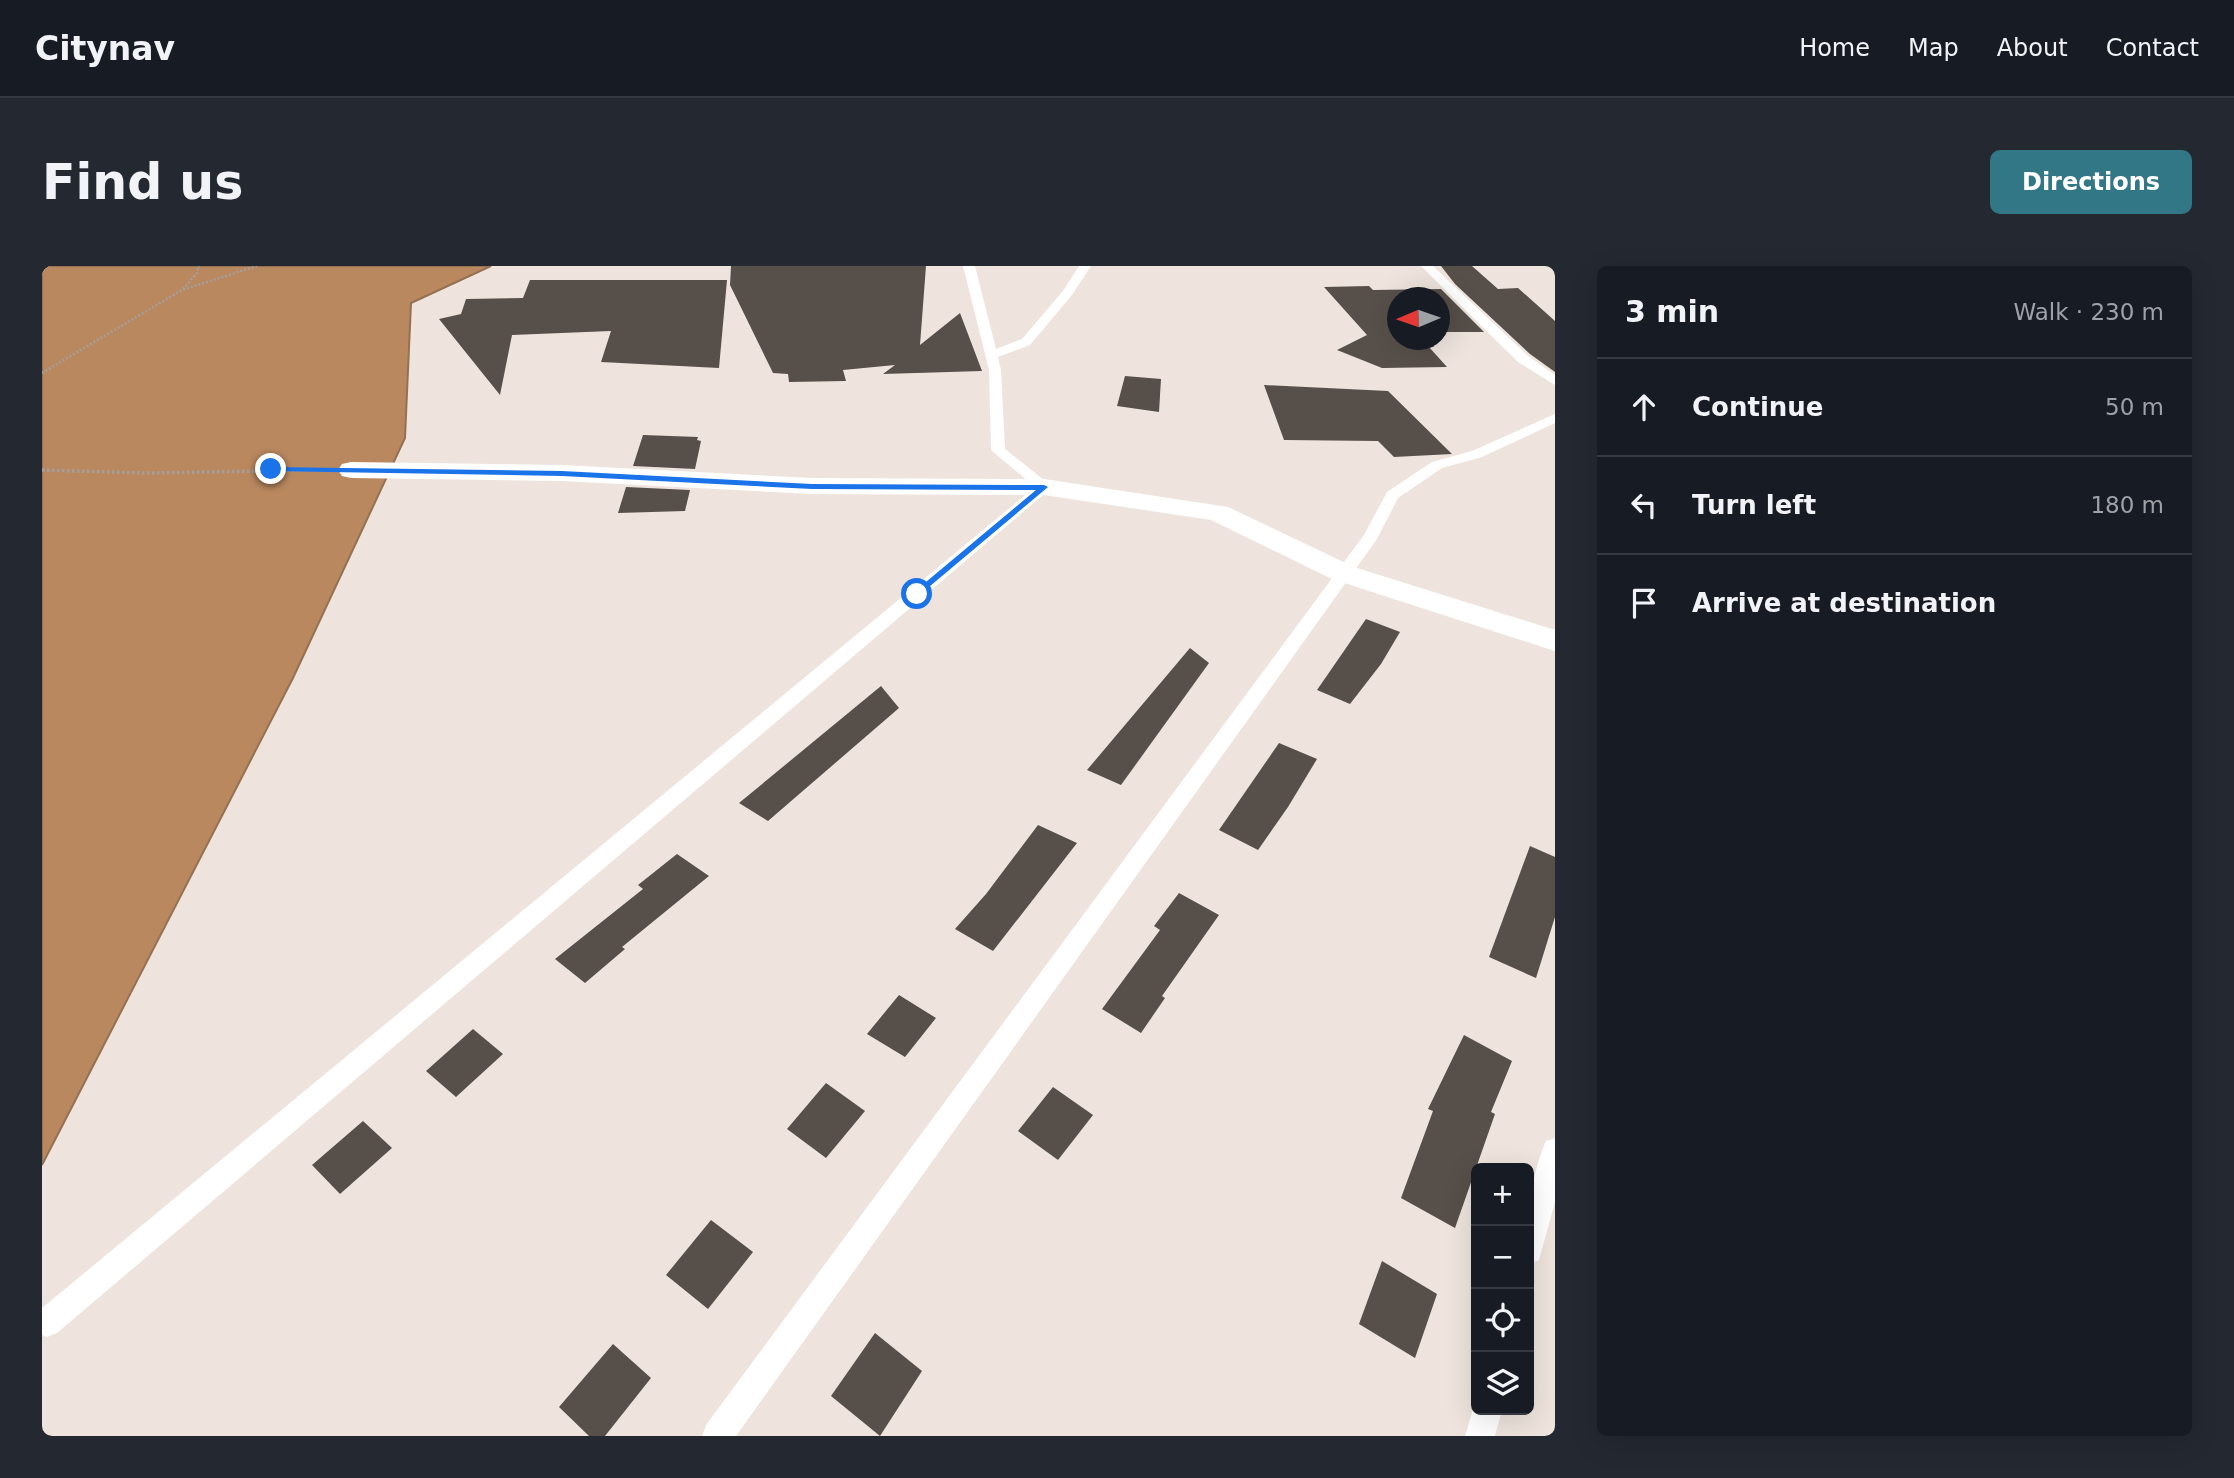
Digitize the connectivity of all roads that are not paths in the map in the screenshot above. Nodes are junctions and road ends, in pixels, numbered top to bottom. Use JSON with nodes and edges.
{"nodes":[{"id":1,"x":969,"y":266,"type":"edge"},
{"id":2,"x":1085,"y":266,"type":"edge"},
{"id":3,"x":1427,"y":266,"type":"edge"},
{"id":4,"x":992,"y":355,"type":"junction"},
{"id":5,"x":1555,"y":381,"type":"edge"},
{"id":6,"x":1555,"y":418,"type":"edge"},
{"id":7,"x":351,"y":470,"type":"road end"},
{"id":8,"x":1044,"y":487,"type":"junction"},
{"id":9,"x":1343,"y":573,"type":"junction"},
{"id":10,"x":1555,"y":641,"type":"edge"},
{"id":11,"x":1555,"y":1150,"type":"edge"},
{"id":12,"x":1534,"y":1231,"type":"edge"},
{"id":13,"x":47,"y":1323,"type":"dead end"},
{"id":14,"x":1486,"y":1415,"type":"edge"},
{"id":15,"x":717,"y":1436,"type":"edge"},
{"id":16,"x":1480,"y":1436,"type":"edge"}],
"edges":[{"from":1,"to":4,"type":"lane"},
{"from":2,"to":4,"type":"lane"},
{"from":3,"to":5,"type":"lane"},
{"from":4,"to":8,"type":"lane"},
{"from":6,"to":9,"type":"lane"},
{"from":7,"to":8,"type":"street"},
{"from":8,"to":9,"type":"street"},
{"from":8,"to":13,"type":"lane"},
{"from":9,"to":10,"type":"street"},
{"from":9,"to":15,"type":"lane"},
{"from":11,"to":12,"type":"lane"},
{"from":14,"to":16,"type":"lane"}]}
